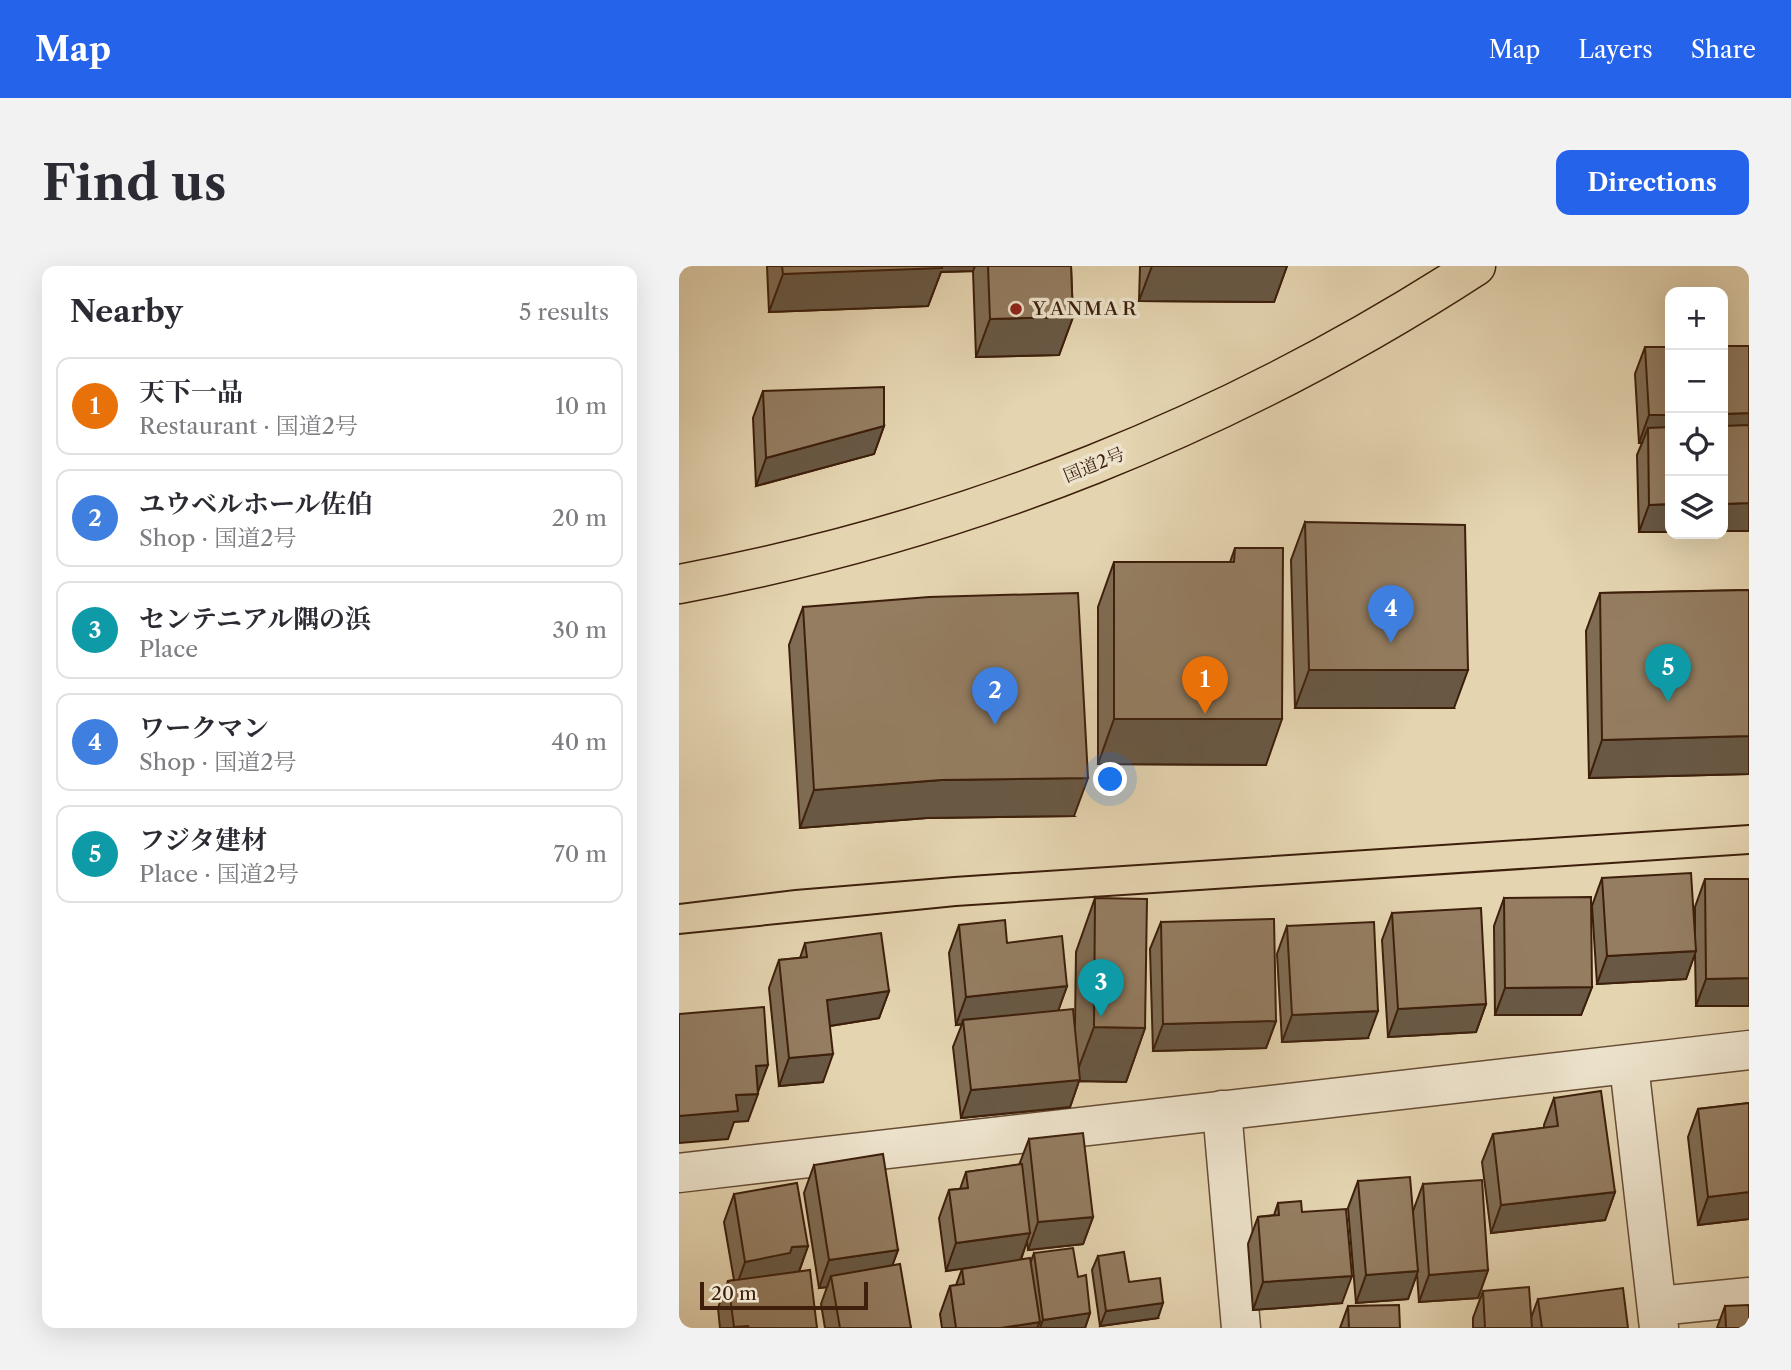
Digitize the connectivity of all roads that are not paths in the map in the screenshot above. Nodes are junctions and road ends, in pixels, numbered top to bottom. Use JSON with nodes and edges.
{"nodes":[{"id":1,"x":1476,"y":266,"type":"edge"},
{"id":2,"x":679,"y":583,"type":"edge"},
{"id":3,"x":1749,"y":1050,"type":"edge"},
{"id":4,"x":1629,"y":1065,"type":"junction"},
{"id":5,"x":1222,"y":1110,"type":"junction"},
{"id":6,"x":679,"y":1173,"type":"edge"},
{"id":7,"x":1749,"y":1297,"type":"edge"},
{"id":8,"x":1658,"y":1317,"type":"edge"},
{"id":9,"x":1241,"y":1328,"type":"edge"}],
"edges":[{"from":1,"to":2,"type":"highway","name":"国道2号"},
{"from":3,"to":4,"type":"street"},
{"from":4,"to":5,"type":"street"},
{"from":4,"to":8,"type":"street"},
{"from":5,"to":6,"type":"street"},
{"from":5,"to":9,"type":"street"},
{"from":7,"to":8,"type":"street"}]}
